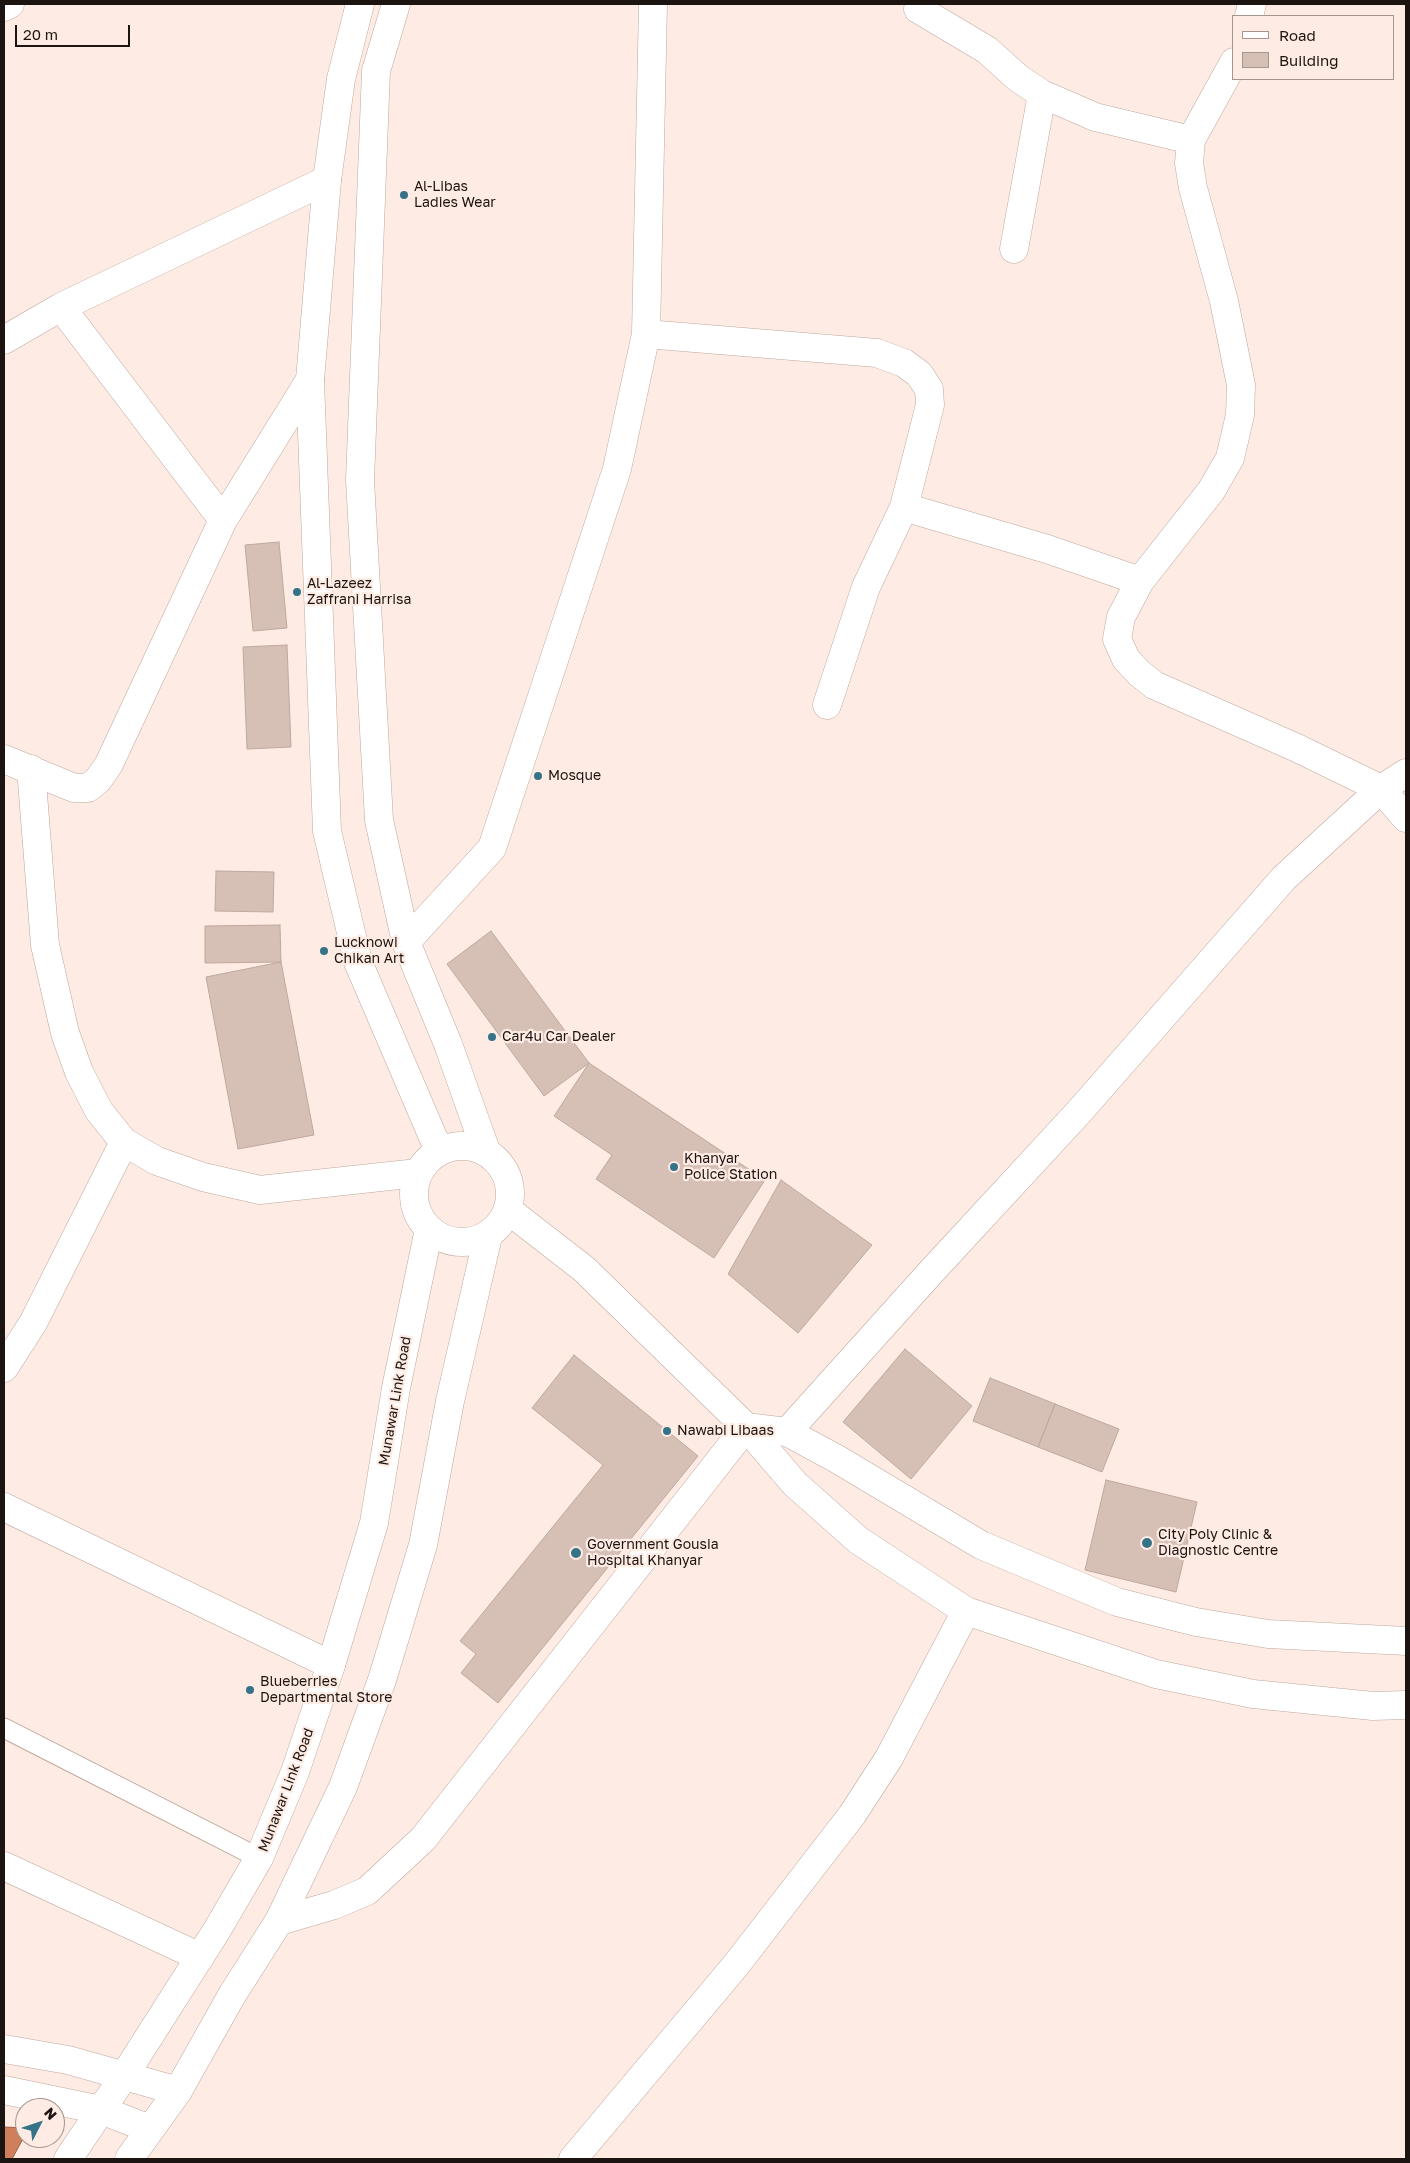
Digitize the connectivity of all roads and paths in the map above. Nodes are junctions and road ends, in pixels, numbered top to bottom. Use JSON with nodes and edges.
{"nodes":[{"id":1,"x":10,"y":4,"type":"edge"},
{"id":2,"x":360,"y":4,"type":"edge"},
{"id":3,"x":396,"y":4,"type":"edge"},
{"id":4,"x":653,"y":4,"type":"edge"},
{"id":5,"x":4,"y":6,"type":"edge"},
{"id":6,"x":918,"y":9,"type":"dead end"},
{"id":7,"x":1232,"y":66,"type":"edge"},
{"id":8,"x":1042,"y":94,"type":"junction"},
{"id":9,"x":1191,"y":140,"type":"junction"},
{"id":10,"x":327,"y":180,"type":"junction"},
{"id":11,"x":1014,"y":249,"type":"dead end"},
{"id":12,"x":61,"y":308,"type":"junction"},
{"id":13,"x":646,"y":334,"type":"junction"},
{"id":14,"x":4,"y":340,"type":"edge"},
{"id":15,"x":310,"y":380,"type":"junction"},
{"id":16,"x":904,"y":507,"type":"junction"},
{"id":17,"x":223,"y":520,"type":"junction"},
{"id":18,"x":1140,"y":581,"type":"junction"},
{"id":19,"x":827,"y":705,"type":"dead end"},
{"id":20,"x":4,"y":759,"type":"edge"},
{"id":21,"x":31,"y":769,"type":"junction"},
{"id":22,"x":1406,"y":774,"type":"edge"},
{"id":23,"x":1381,"y":789,"type":"junction"},
{"id":24,"x":1406,"y":818,"type":"edge"},
{"id":25,"x":406,"y":942,"type":"junction"},
{"id":26,"x":124,"y":1142,"type":"junction"},
{"id":27,"x":439,"y":1151,"type":"junction"},
{"id":28,"x":486,"y":1151,"type":"junction"},
{"id":29,"x":418,"y":1173,"type":"junction"},
{"id":30,"x":508,"y":1210,"type":"junction"},
{"id":31,"x":428,"y":1229,"type":"junction"},
{"id":32,"x":488,"y":1236,"type":"junction"},
{"id":33,"x":4,"y":1368,"type":"edge"},
{"id":34,"x":746,"y":1427,"type":"junction"},
{"id":35,"x":787,"y":1432,"type":"junction"},
{"id":36,"x":4,"y":1507,"type":"edge"},
{"id":37,"x":966,"y":1611,"type":"junction"},
{"id":38,"x":1406,"y":1641,"type":"edge"},
{"id":39,"x":331,"y":1665,"type":"junction"},
{"id":40,"x":1406,"y":1705,"type":"edge"},
{"id":41,"x":4,"y":1728,"type":"edge"},
{"id":42,"x":259,"y":1858,"type":"junction"},
{"id":43,"x":4,"y":1866,"type":"edge"},
{"id":44,"x":279,"y":1920,"type":"junction"},
{"id":45,"x":200,"y":1957,"type":"junction"},
{"id":46,"x":4,"y":2049,"type":"edge"},
{"id":47,"x":124,"y":2076,"type":"junction"},
{"id":48,"x":4,"y":2090,"type":"edge"},
{"id":49,"x":178,"y":2091,"type":"junction"},
{"id":50,"x":101,"y":2110,"type":"junction"},
{"id":51,"x":150,"y":2129,"type":"junction"},
{"id":52,"x":68,"y":2159,"type":"edge"},
{"id":53,"x":129,"y":2159,"type":"edge"},
{"id":54,"x":573,"y":2159,"type":"edge"}],
"edges":[{"from":1,"to":5,"type":"street"},
{"from":2,"to":10,"type":"street"},
{"from":3,"to":25,"type":"street"},
{"from":4,"to":13,"type":"street"},
{"from":6,"to":8,"type":"street"},
{"from":7,"to":9,"type":"street"},
{"from":8,"to":9,"type":"street"},
{"from":8,"to":11,"type":"street"},
{"from":9,"to":18,"type":"street"},
{"from":10,"to":12,"type":"street"},
{"from":10,"to":15,"type":"street"},
{"from":12,"to":14,"type":"street"},
{"from":12,"to":17,"type":"street"},
{"from":13,"to":16,"type":"street"},
{"from":13,"to":25,"type":"street"},
{"from":15,"to":17,"type":"street"},
{"from":15,"to":27,"type":"street"},
{"from":16,"to":18,"type":"street"},
{"from":16,"to":19,"type":"street"},
{"from":17,"to":21,"type":"street"},
{"from":18,"to":23,"type":"street"},
{"from":20,"to":21,"type":"street"},
{"from":21,"to":26,"type":"street"},
{"from":22,"to":23,"type":"street"},
{"from":23,"to":24,"type":"street"},
{"from":23,"to":35,"type":"street"},
{"from":25,"to":28,"type":"street"},
{"from":26,"to":29,"type":"street"},
{"from":26,"to":33,"type":"street"},
{"from":27,"to":28,"type":"street"},
{"from":27,"to":29,"type":"street"},
{"from":28,"to":30,"type":"street"},
{"from":29,"to":31,"type":"street"},
{"from":30,"to":32,"type":"street"},
{"from":30,"to":34,"type":"street"},
{"from":31,"to":32,"type":"street"},
{"from":31,"to":39,"type":"street","name":"Munawar Link Road"},
{"from":32,"to":44,"type":"street"},
{"from":34,"to":35,"type":"street"},
{"from":34,"to":37,"type":"street"},
{"from":34,"to":44,"type":"street"},
{"from":35,"to":38,"type":"street"},
{"from":36,"to":39,"type":"street"},
{"from":37,"to":40,"type":"street"},
{"from":37,"to":54,"type":"street"},
{"from":39,"to":42,"type":"street","name":"Munawar Link Road"},
{"from":41,"to":42,"type":"lane"},
{"from":42,"to":45,"type":"street","name":"Munawar Link Road"},
{"from":43,"to":45,"type":"street"},
{"from":44,"to":49,"type":"street"},
{"from":45,"to":47,"type":"street","name":"Munawar Link Road"},
{"from":46,"to":47,"type":"street"},
{"from":47,"to":49,"type":"street"},
{"from":47,"to":50,"type":"street","name":"Munawar Link Road"},
{"from":48,"to":50,"type":"street"},
{"from":49,"to":51,"type":"street"},
{"from":50,"to":51,"type":"street"},
{"from":50,"to":52,"type":"street","name":"Munawar Link Road"},
{"from":51,"to":53,"type":"street"}]}
